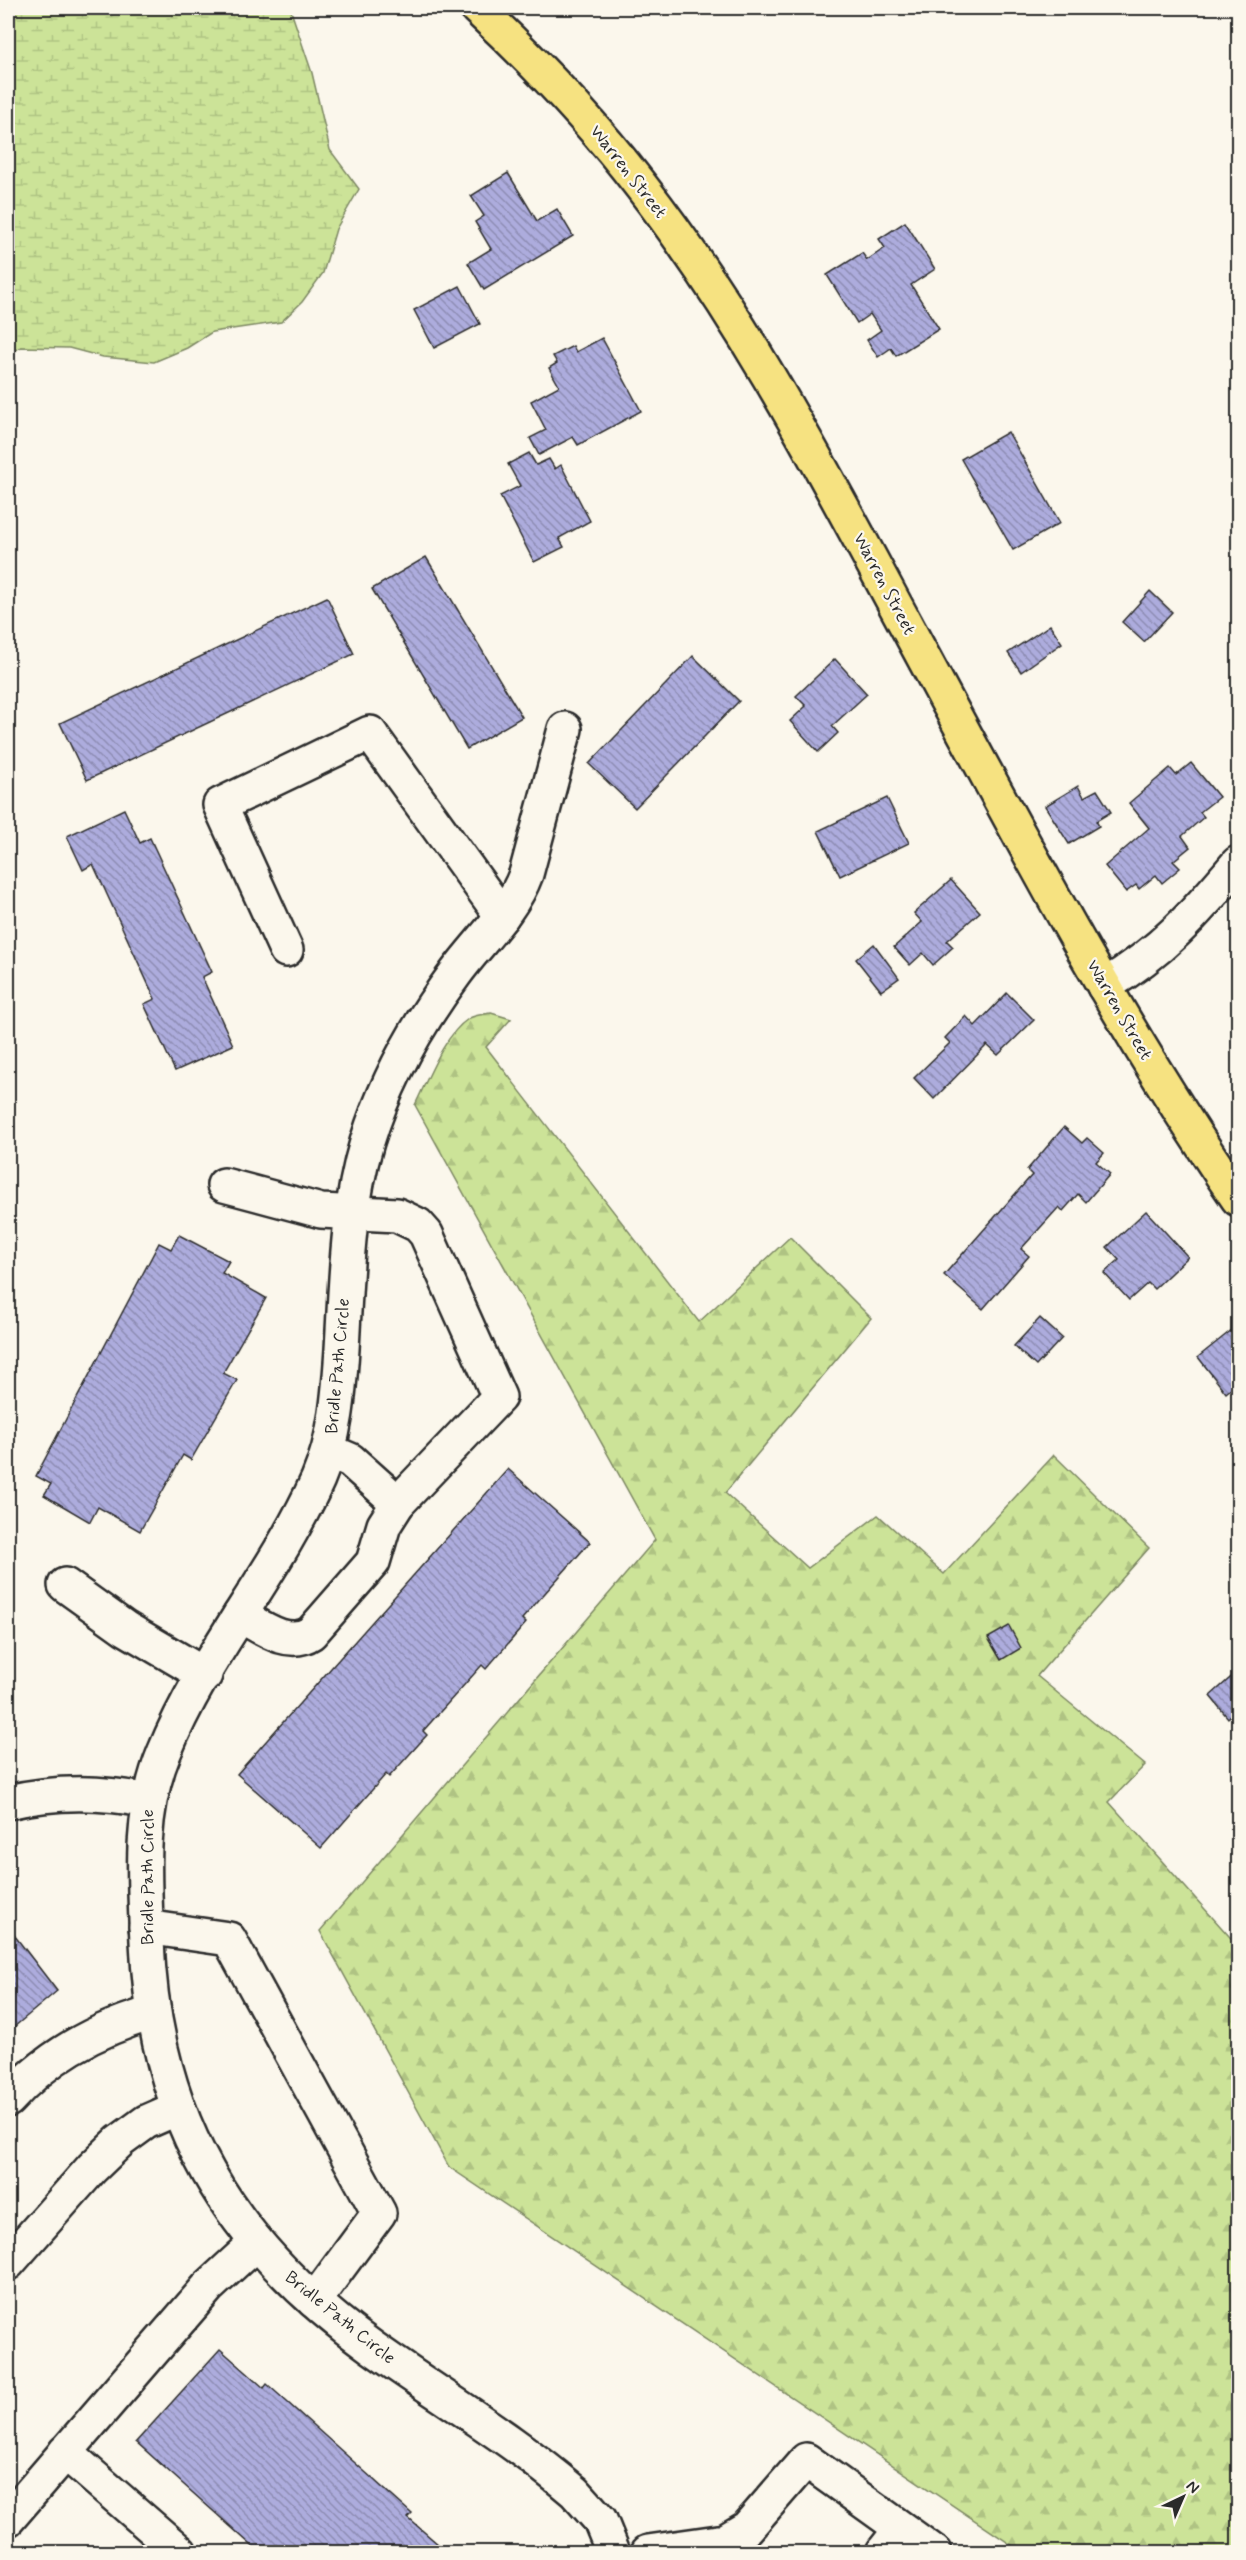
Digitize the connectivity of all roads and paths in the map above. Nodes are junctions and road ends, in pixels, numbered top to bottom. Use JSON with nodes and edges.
{"nodes":[{"id":1,"x":477,"y":8,"type":"edge"},
{"id":2,"x":565,"y":729,"type":"dead end"},
{"id":3,"x":1239,"y":863,"type":"edge"},
{"id":4,"x":502,"y":916,"type":"junction"},
{"id":5,"x":286,"y":950,"type":"dead end"},
{"id":6,"x":1104,"y":986,"type":"junction"},
{"id":7,"x":224,"y":1185,"type":"dead end"},
{"id":8,"x":1239,"y":1199,"type":"edge"},
{"id":9,"x":353,"y":1214,"type":"junction"},
{"id":10,"x":329,"y":1451,"type":"junction"},
{"id":11,"x":398,"y":1503,"type":"junction"},
{"id":12,"x":65,"y":1586,"type":"dead end"},
{"id":13,"x":240,"y":1615,"type":"junction"},
{"id":14,"x":205,"y":1675,"type":"junction"},
{"id":15,"x":148,"y":1801,"type":"junction"},
{"id":16,"x":8,"y":1802,"type":"edge"},
{"id":17,"x":146,"y":1927,"type":"junction"},
{"id":18,"x":153,"y":2013,"type":"junction"},
{"id":19,"x":8,"y":2100,"type":"edge"},
{"id":20,"x":178,"y":2108,"type":"junction"},
{"id":21,"x":256,"y":2243,"type":"junction"},
{"id":22,"x":8,"y":2263,"type":"edge"},
{"id":23,"x":314,"y":2301,"type":"junction"},
{"id":24,"x":65,"y":2452,"type":"junction"},
{"id":25,"x":8,"y":2519,"type":"edge"},
{"id":26,"x":892,"y":2541,"type":"edge"},
{"id":27,"x":180,"y":2553,"type":"edge"},
{"id":28,"x":613,"y":2553,"type":"edge"},
{"id":29,"x":648,"y":2553,"type":"edge"},
{"id":30,"x":934,"y":2553,"type":"edge"}],
"edges":[{"from":1,"to":6,"type":"main road","name":"Warren Street"},
{"from":2,"to":4,"type":"street","name":"Bridle Path Circle"},
{"from":3,"to":6,"type":"street"},
{"from":4,"to":5,"type":"street"},
{"from":4,"to":9,"type":"street","name":"Bridle Path Circle"},
{"from":6,"to":8,"type":"main road","name":"Warren Street"},
{"from":7,"to":9,"type":"street"},
{"from":9,"to":10,"type":"street","name":"Bridle Path Circle"},
{"from":9,"to":11,"type":"street"},
{"from":10,"to":11,"type":"street"},
{"from":10,"to":13,"type":"street","name":"Bridle Path Circle"},
{"from":11,"to":13,"type":"street"},
{"from":12,"to":14,"type":"street"},
{"from":13,"to":14,"type":"street","name":"Bridle Path Circle"},
{"from":14,"to":15,"type":"street","name":"Bridle Path Circle"},
{"from":15,"to":16,"type":"street"},
{"from":15,"to":17,"type":"street","name":"Bridle Path Circle"},
{"from":17,"to":18,"type":"street","name":"Bridle Path Circle"},
{"from":17,"to":23,"type":"street"},
{"from":18,"to":19,"type":"street"},
{"from":18,"to":20,"type":"street","name":"Bridle Path Circle"},
{"from":20,"to":21,"type":"street","name":"Bridle Path Circle"},
{"from":20,"to":22,"type":"street"},
{"from":21,"to":23,"type":"street","name":"Bridle Path Circle"},
{"from":21,"to":24,"type":"street"},
{"from":23,"to":28,"type":"street","name":"Bridle Path Circle"},
{"from":24,"to":25,"type":"street"},
{"from":24,"to":27,"type":"street"},
{"from":26,"to":29,"type":"street"},
{"from":26,"to":30,"type":"street"}]}
